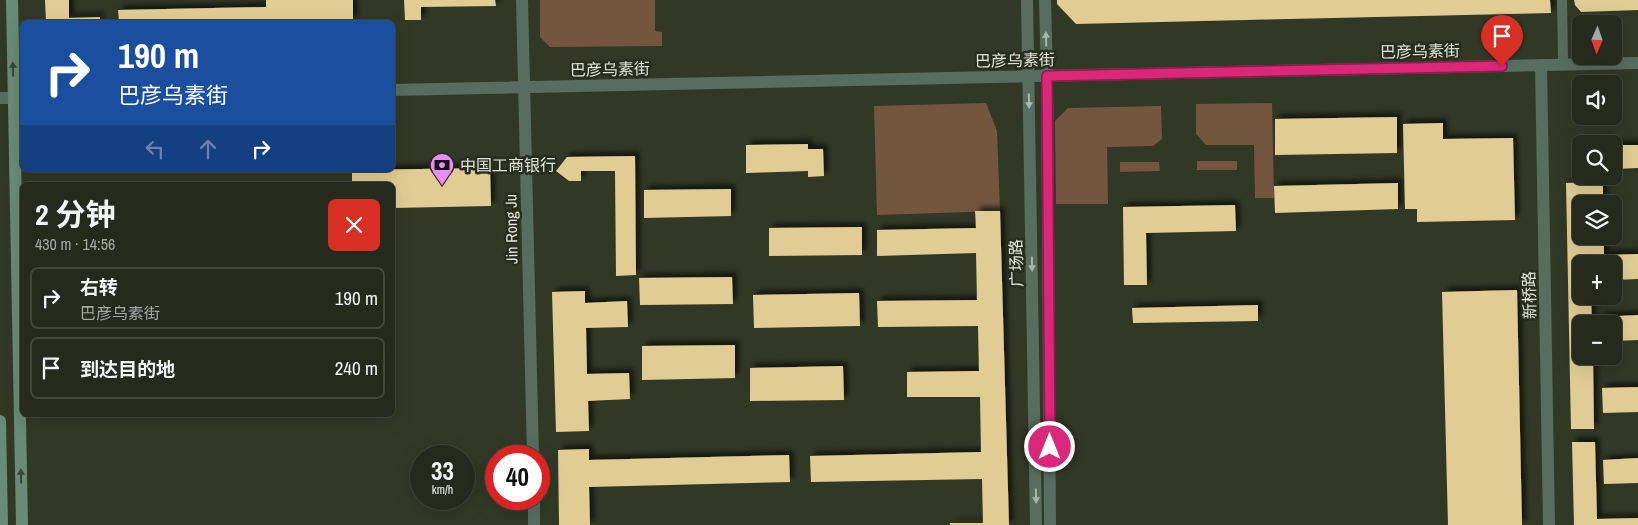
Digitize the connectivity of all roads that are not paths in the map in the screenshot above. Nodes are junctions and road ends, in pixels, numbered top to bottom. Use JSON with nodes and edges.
{"nodes":[{"id":1,"x":12,"y":0,"type":"edge"},
{"id":2,"x":522,"y":0,"type":"edge"},
{"id":3,"x":1027,"y":0,"type":"edge"},
{"id":4,"x":1045,"y":0,"type":"edge"},
{"id":5,"x":1562,"y":0,"type":"edge"},
{"id":6,"x":1638,"y":56,"type":"edge"},
{"id":7,"x":1564,"y":58,"type":"junction"},
{"id":8,"x":1638,"y":63,"type":"edge"},
{"id":9,"x":1541,"y":65,"type":"junction"},
{"id":10,"x":1029,"y":72,"type":"junction"},
{"id":11,"x":1047,"y":72,"type":"junction"},
{"id":12,"x":395,"y":83,"type":"edge"},
{"id":13,"x":524,"y":83,"type":"junction"},
{"id":14,"x":395,"y":90,"type":"edge"},
{"id":15,"x":0,"y":91,"type":"edge"},
{"id":16,"x":18,"y":94,"type":"edge"},
{"id":17,"x":0,"y":98,"type":"edge"},
{"id":18,"x":20,"y":310,"type":"edge"},
{"id":19,"x":21,"y":417,"type":"edge"},
{"id":20,"x":0,"y":421,"type":"edge"},
{"id":21,"x":533,"y":445,"type":"edge"},
{"id":22,"x":534,"y":510,"type":"edge"},
{"id":23,"x":2,"y":525,"type":"edge"},
{"id":24,"x":22,"y":525,"type":"edge"},
{"id":25,"x":534,"y":525,"type":"edge"},
{"id":26,"x":1036,"y":525,"type":"edge"},
{"id":27,"x":1050,"y":525,"type":"edge"},
{"id":28,"x":1549,"y":525,"type":"edge"}],
"edges":[{"from":16,"to":1,"type":"main road","one_way":true},
{"from":2,"to":13,"type":"street","name":"Jin Rong Ju"},
{"from":3,"to":10,"type":"street","name":"广场路"},
{"from":11,"to":4,"type":"street","name":"广场路","one_way":true},
{"from":5,"to":7,"type":"street"},
{"from":6,"to":7,"type":"street","name":"巴彦乌素街"},
{"from":7,"to":11,"type":"street","name":"巴彦乌素街"},
{"from":8,"to":9,"type":"street","name":"巴彦乌素街"},
{"from":9,"to":11,"type":"street","name":"巴彦乌素街"},
{"from":9,"to":28,"type":"street","name":"新桥路"},
{"from":10,"to":11,"type":"street","name":"巴彦乌素街"},
{"from":10,"to":13,"type":"street","name":"巴彦乌素街"},
{"from":10,"to":26,"type":"street","name":"广场路","one_way":true},
{"from":11,"to":27,"type":"street","name":"广场路"},
{"from":12,"to":13,"type":"street","name":"巴彦乌素街"},
{"from":13,"to":14,"type":"street","name":"巴彦乌素街"},
{"from":13,"to":21,"type":"street","name":"Jin Rong Ju"},
{"from":15,"to":16,"type":"street"},
{"from":16,"to":17,"type":"street"},
{"from":18,"to":16,"type":"main road","one_way":true},
{"from":24,"to":19,"type":"main road","one_way":true},
{"from":20,"to":23,"type":"main road"},
{"from":22,"to":25,"type":"street"}]}
